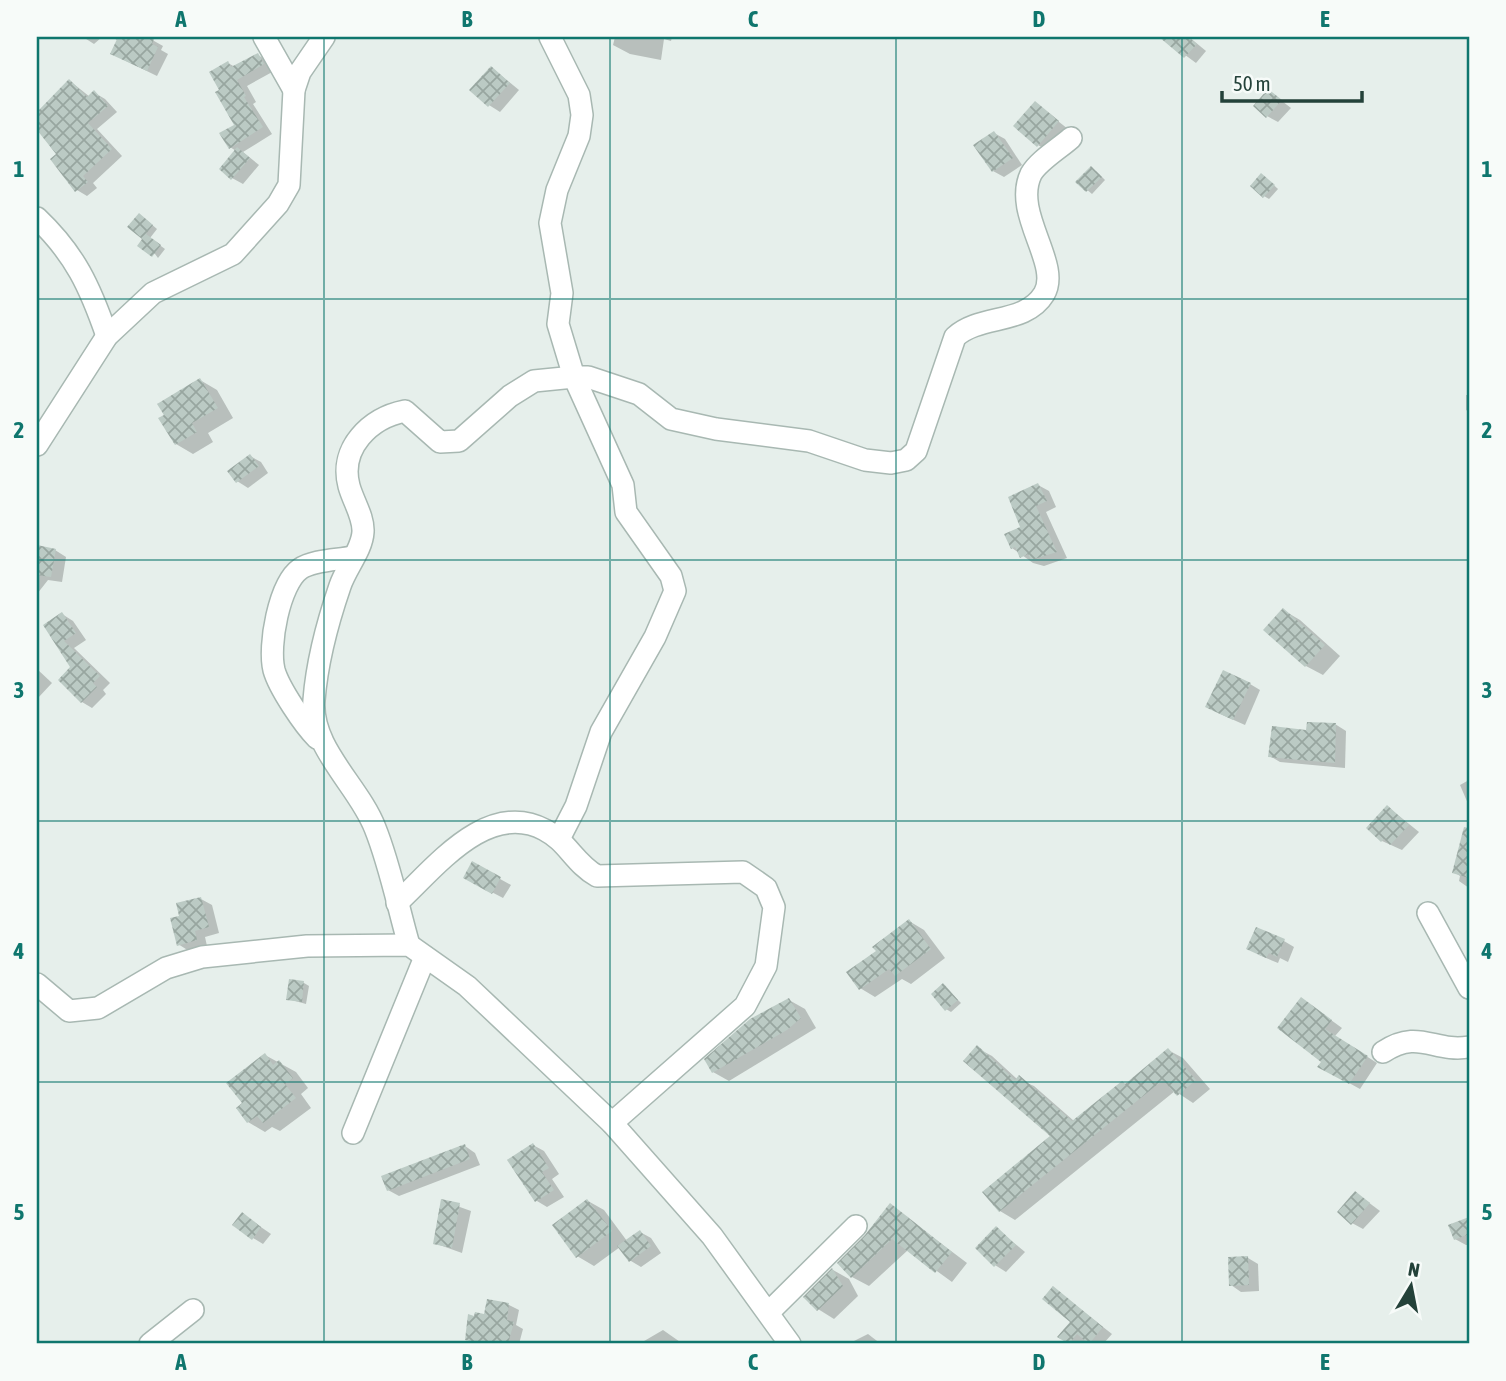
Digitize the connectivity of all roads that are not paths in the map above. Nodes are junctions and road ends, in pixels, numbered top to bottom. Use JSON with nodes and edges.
{"nodes":[{"id":1,"x":264,"y":37,"type":"edge"},
{"id":2,"x":324,"y":37,"type":"edge"},
{"id":3,"x":550,"y":37,"type":"edge"},
{"id":4,"x":294,"y":90,"type":"junction"},
{"id":5,"x":1071,"y":138,"type":"dead end"},
{"id":6,"x":37,"y":218,"type":"edge"},
{"id":7,"x":107,"y":337,"type":"junction"},
{"id":8,"x":574,"y":377,"type":"junction"},
{"id":9,"x":37,"y":445,"type":"edge"},
{"id":10,"x":352,"y":557,"type":"junction"},
{"id":11,"x":327,"y":749,"type":"junction"},
{"id":12,"x":559,"y":839,"type":"junction"},
{"id":13,"x":397,"y":903,"type":"junction"},
{"id":14,"x":1428,"y":913,"type":"dead end"},
{"id":15,"x":417,"y":951,"type":"junction"},
{"id":16,"x":37,"y":984,"type":"edge"},
{"id":17,"x":1469,"y":988,"type":"edge"},
{"id":18,"x":1469,"y":1047,"type":"edge"},
{"id":19,"x":1383,"y":1052,"type":"dead end"},
{"id":20,"x":612,"y":1123,"type":"junction"},
{"id":21,"x":353,"y":1133,"type":"dead end"},
{"id":22,"x":856,"y":1226,"type":"dead end"},
{"id":23,"x":194,"y":1310,"type":"dead end"},
{"id":24,"x":769,"y":1312,"type":"junction"},
{"id":25,"x":150,"y":1344,"type":"edge"},
{"id":26,"x":790,"y":1344,"type":"edge"}],
"edges":[{"from":1,"to":4,"type":"street"},
{"from":2,"to":4,"type":"street"},
{"from":3,"to":8,"type":"street"},
{"from":4,"to":7,"type":"street"},
{"from":5,"to":8,"type":"street"},
{"from":6,"to":7,"type":"street"},
{"from":7,"to":9,"type":"street"},
{"from":8,"to":10,"type":"street"},
{"from":8,"to":12,"type":"street"},
{"from":10,"to":11,"type":"street"},
{"from":10,"to":11,"type":"street"},
{"from":11,"to":13,"type":"street"},
{"from":12,"to":13,"type":"street"},
{"from":12,"to":20,"type":"street"},
{"from":13,"to":15,"type":"street"},
{"from":14,"to":17,"type":"street"},
{"from":15,"to":16,"type":"street"},
{"from":15,"to":20,"type":"street"},
{"from":15,"to":21,"type":"street"},
{"from":18,"to":19,"type":"street"},
{"from":20,"to":24,"type":"street"},
{"from":22,"to":24,"type":"street"},
{"from":23,"to":25,"type":"street"},
{"from":24,"to":26,"type":"street"}]}
